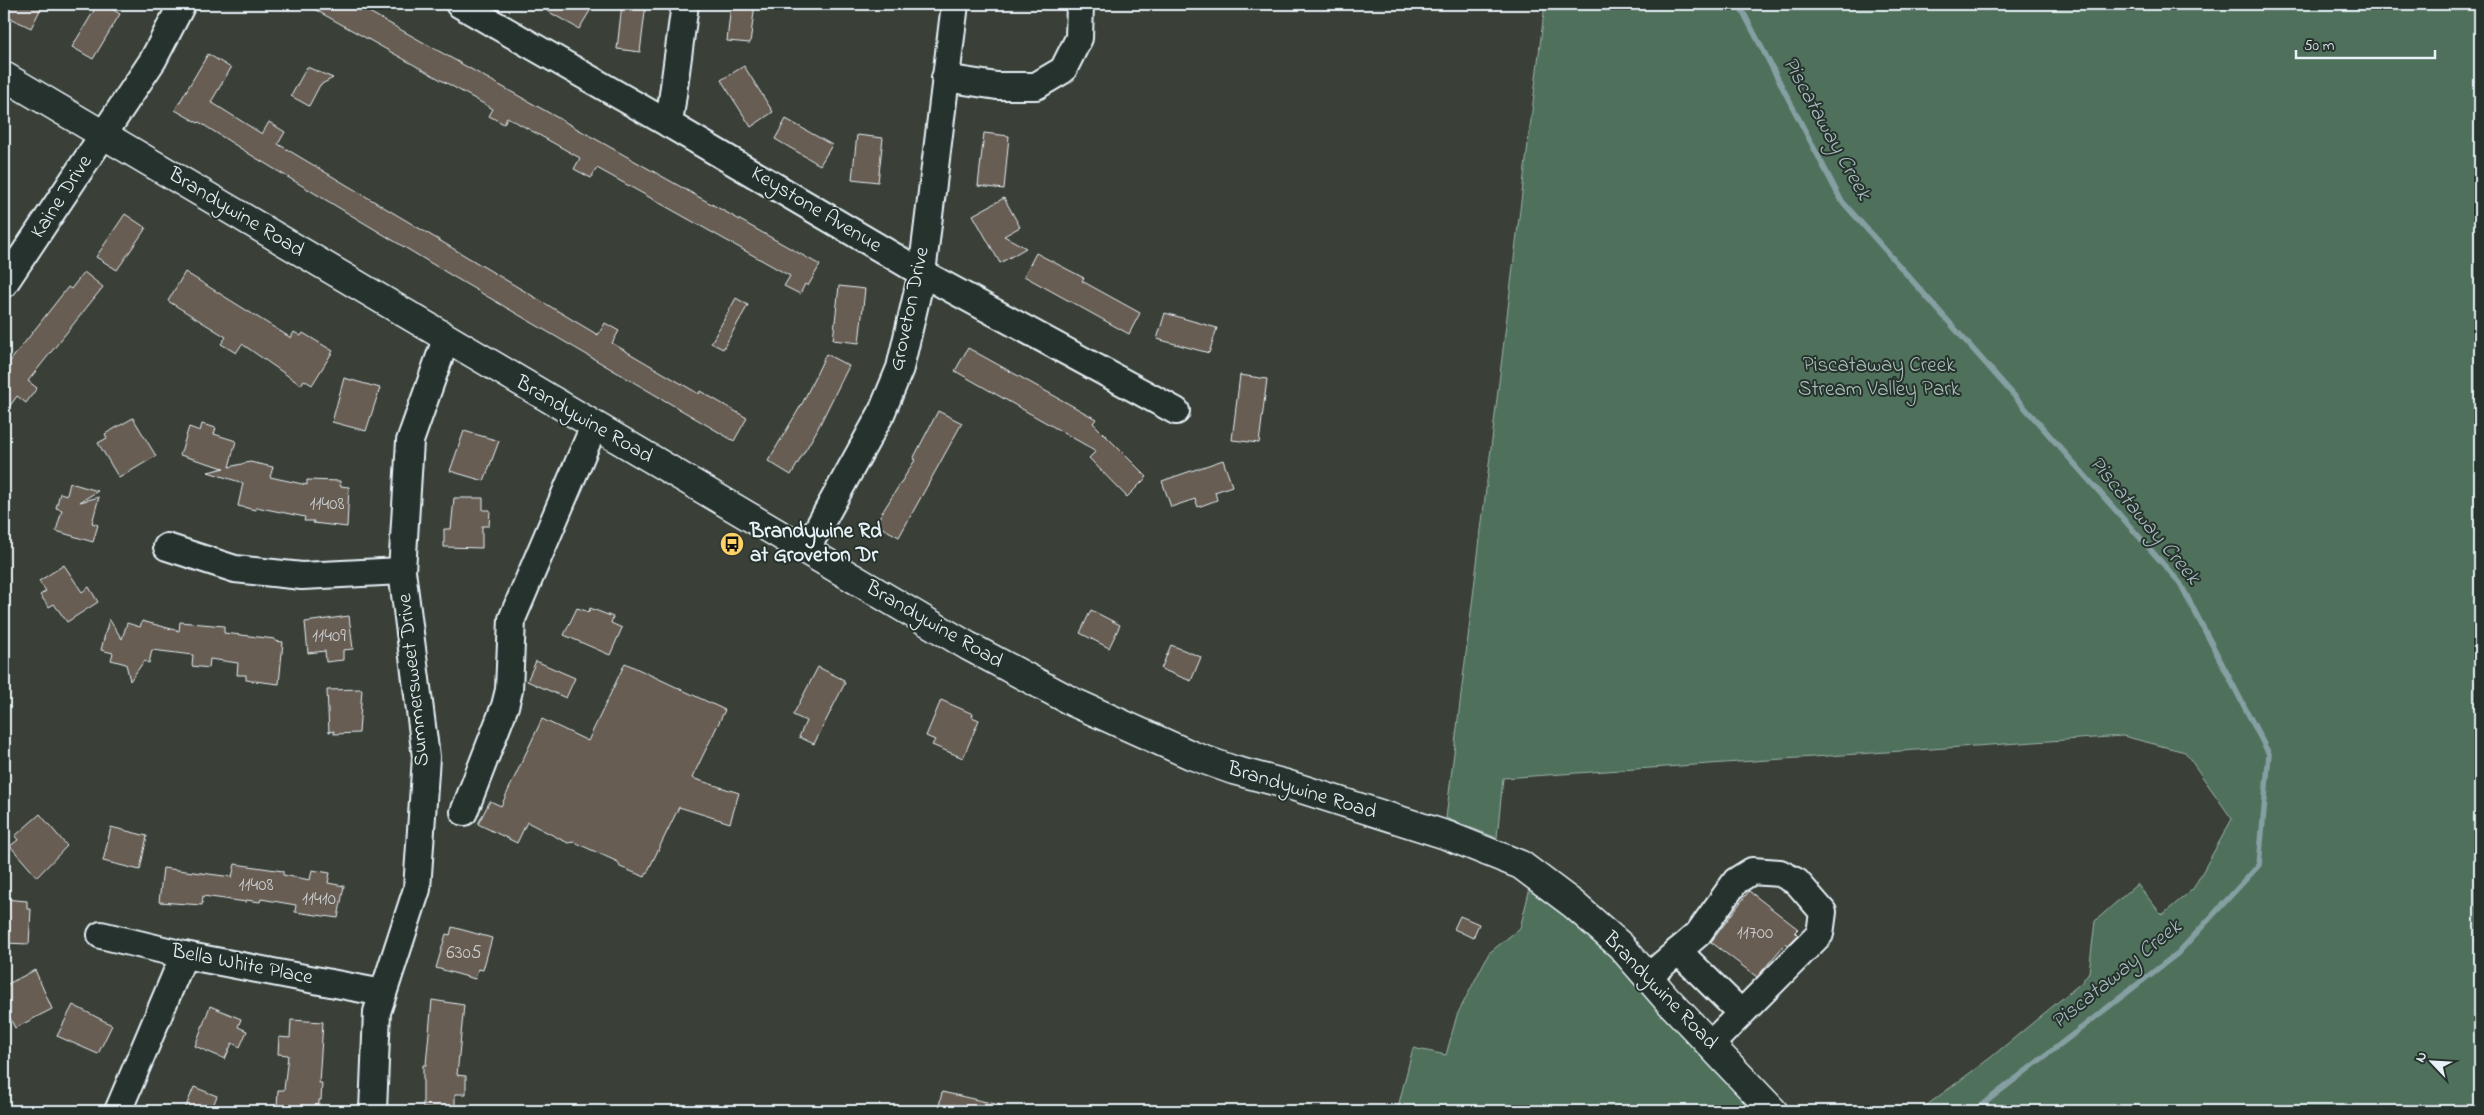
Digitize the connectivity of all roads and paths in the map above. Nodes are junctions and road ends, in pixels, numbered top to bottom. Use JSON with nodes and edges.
{"nodes":[{"id":1,"x":182,"y":4,"type":"edge"},
{"id":2,"x":459,"y":4,"type":"edge"},
{"id":3,"x":685,"y":4,"type":"edge"},
{"id":4,"x":955,"y":4,"type":"edge"},
{"id":5,"x":1080,"y":4,"type":"edge"},
{"id":6,"x":4,"y":76,"type":"edge"},
{"id":7,"x":945,"y":78,"type":"junction"},
{"id":8,"x":669,"y":124,"type":"junction"},
{"id":9,"x":103,"y":133,"type":"junction"},
{"id":10,"x":922,"y":273,"type":"junction"},
{"id":11,"x":4,"y":284,"type":"edge"},
{"id":12,"x":446,"y":339,"type":"junction"},
{"id":13,"x":1176,"y":411,"type":"dead end"},
{"id":14,"x":594,"y":426,"type":"junction"},
{"id":15,"x":167,"y":547,"type":"dead end"},
{"id":16,"x":806,"y":550,"type":"junction"},
{"id":17,"x":402,"y":570,"type":"junction"},
{"id":18,"x":464,"y":812,"type":"dead end"},
{"id":19,"x":102,"y":935,"type":"dead end"},
{"id":20,"x":1678,"y":951,"type":"junction"},
{"id":21,"x":184,"y":955,"type":"junction"},
{"id":22,"x":1648,"y":977,"type":"junction"},
{"id":23,"x":383,"y":993,"type":"junction"},
{"id":24,"x":1741,"y":1013,"type":"junction"},
{"id":25,"x":1711,"y":1044,"type":"junction"},
{"id":26,"x":118,"y":1111,"type":"edge"},
{"id":27,"x":373,"y":1111,"type":"edge"},
{"id":28,"x":1773,"y":1111,"type":"edge"}],
"edges":[{"from":1,"to":9,"type":"street","name":"Kaine Drive"},
{"from":2,"to":8,"type":"street","name":"Keystone Avenue"},
{"from":3,"to":8,"type":"street"},
{"from":4,"to":7,"type":"street","name":"Groveton Drive"},
{"from":5,"to":7,"type":"street"},
{"from":6,"to":9,"type":"main road","name":"Brandywine Road"},
{"from":7,"to":10,"type":"street","name":"Groveton Drive"},
{"from":8,"to":10,"type":"street","name":"Keystone Avenue"},
{"from":9,"to":11,"type":"street","name":"Kaine Drive"},
{"from":9,"to":12,"type":"main road","name":"Brandywine Road"},
{"from":10,"to":13,"type":"street","name":"Keystone Avenue"},
{"from":10,"to":16,"type":"street","name":"Groveton Drive"},
{"from":12,"to":14,"type":"main road","name":"Brandywine Road"},
{"from":12,"to":17,"type":"street","name":"Summersweet Drive"},
{"from":14,"to":16,"type":"main road","name":"Brandywine Road"},
{"from":14,"to":18,"type":"street"},
{"from":15,"to":17,"type":"street"},
{"from":16,"to":22,"type":"main road","name":"Brandywine Road"},
{"from":17,"to":23,"type":"street","name":"Summersweet Drive"},
{"from":19,"to":21,"type":"street","name":"Bella White Place"},
{"from":20,"to":22,"type":"street"},
{"from":20,"to":24,"type":"street"},
{"from":20,"to":24,"type":"street"},
{"from":21,"to":23,"type":"street","name":"Bella White Place"},
{"from":21,"to":26,"type":"street"},
{"from":22,"to":25,"type":"main road","name":"Brandywine Road"},
{"from":23,"to":27,"type":"street","name":"Summersweet Drive"},
{"from":24,"to":25,"type":"street"},
{"from":25,"to":28,"type":"main road","name":"Brandywine Road"}]}
